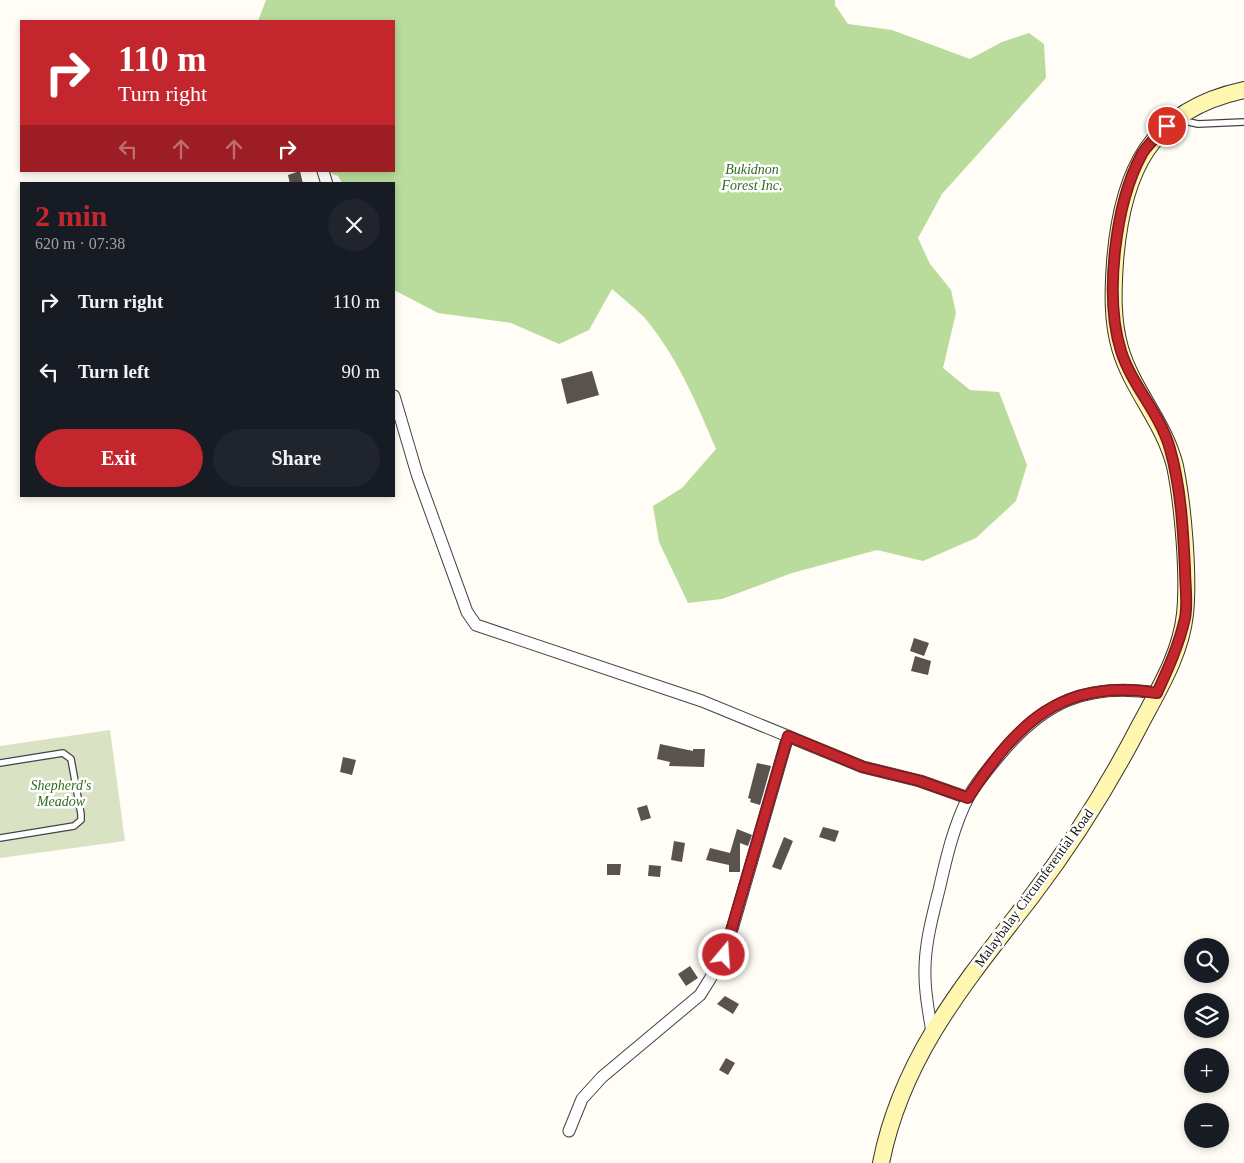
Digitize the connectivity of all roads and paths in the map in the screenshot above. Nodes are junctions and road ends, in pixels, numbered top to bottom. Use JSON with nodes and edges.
{"nodes":[{"id":1,"x":1244,"y":90,"type":"edge"},
{"id":2,"x":1175,"y":118,"type":"junction"},
{"id":3,"x":1244,"y":122,"type":"edge"},
{"id":4,"x":395,"y":399,"type":"edge"},
{"id":5,"x":1157,"y":693,"type":"junction"},
{"id":6,"x":788,"y":736,"type":"junction"},
{"id":7,"x":0,"y":763,"type":"edge"},
{"id":8,"x":968,"y":798,"type":"junction"},
{"id":9,"x":0,"y":838,"type":"edge"},
{"id":10,"x":932,"y":1032,"type":"junction"},
{"id":11,"x":569,"y":1131,"type":"dead end"},
{"id":12,"x":881,"y":1163,"type":"edge"}],
"edges":[{"from":1,"to":2,"type":"main road","name":"Malaybalay Circumferential Road"},
{"from":2,"to":3,"type":"lane"},
{"from":2,"to":5,"type":"main road","name":"Malaybalay Circumferential Road"},
{"from":4,"to":6,"type":"street"},
{"from":5,"to":8,"type":"street"},
{"from":5,"to":10,"type":"main road","name":"Malaybalay Circumferential Road"},
{"from":6,"to":8,"type":"street"},
{"from":6,"to":11,"type":"street"},
{"from":7,"to":9,"type":"lane"},
{"from":8,"to":10,"type":"street"},
{"from":10,"to":12,"type":"main road","name":"Malaybalay Circumferential Road"}]}
